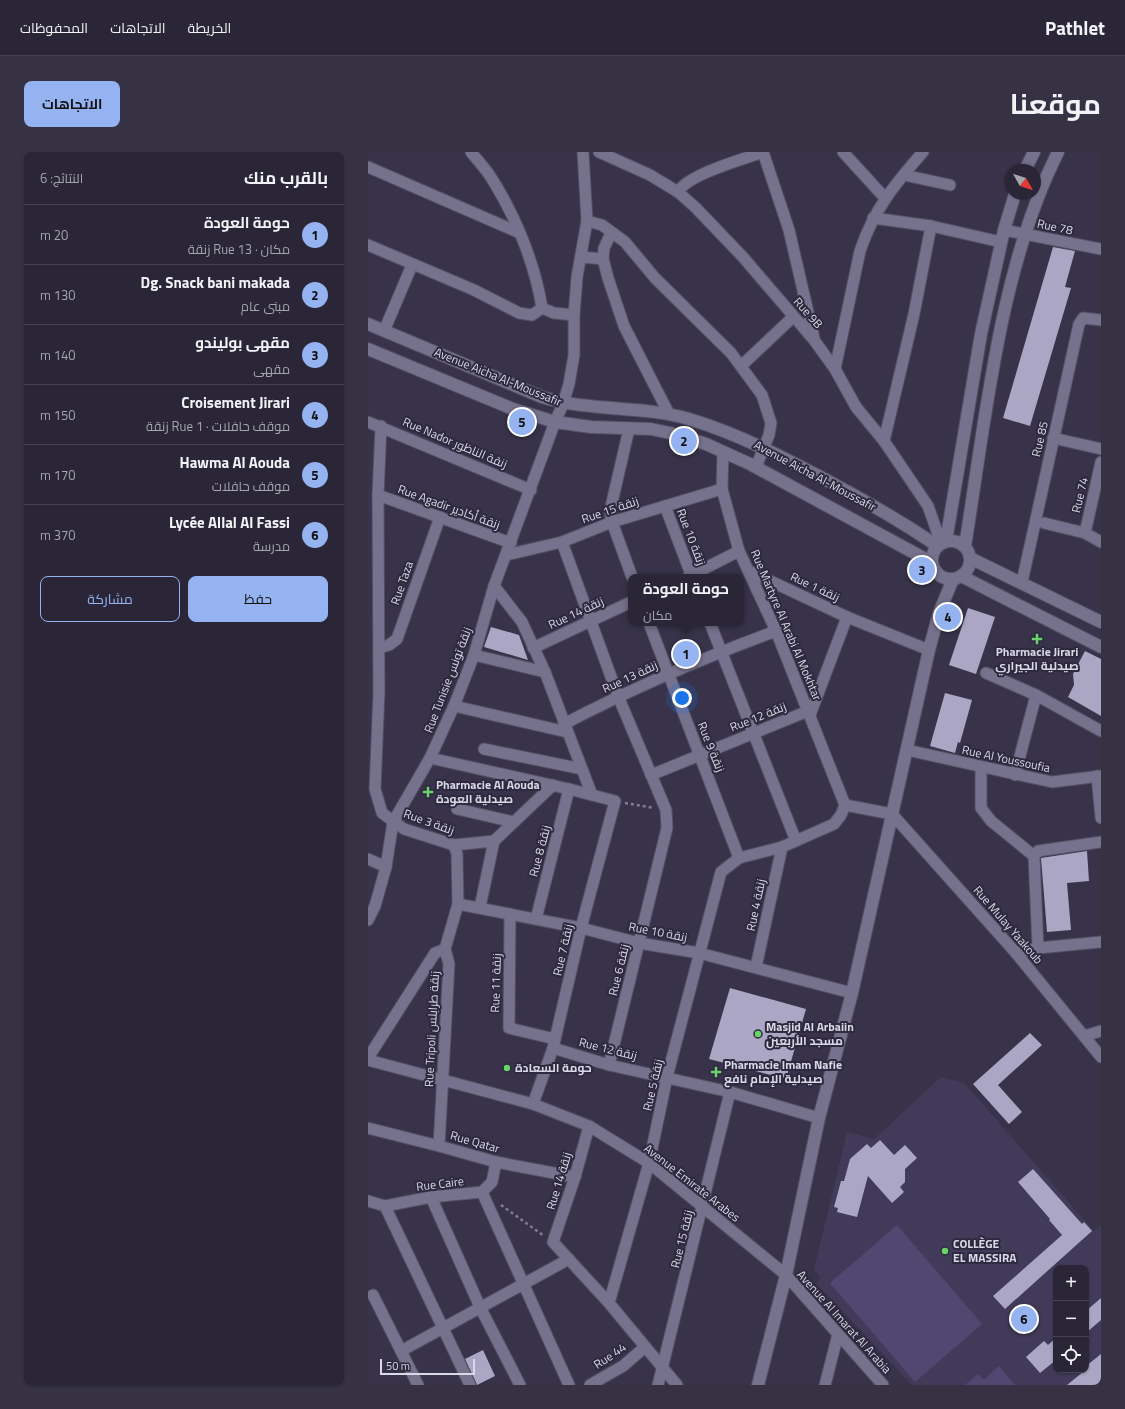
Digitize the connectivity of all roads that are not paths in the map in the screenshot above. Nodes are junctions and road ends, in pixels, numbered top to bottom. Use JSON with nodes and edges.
{"nodes":[{"id":1,"x":471,"y":152,"type":"edge"},
{"id":2,"x":583,"y":152,"type":"edge"},
{"id":3,"x":599,"y":152,"type":"edge"},
{"id":4,"x":763,"y":152,"type":"edge"},
{"id":5,"x":842,"y":152,"type":"edge"},
{"id":6,"x":1034,"y":152,"type":"edge"},
{"id":7,"x":1058,"y":152,"type":"edge"},
{"id":8,"x":917,"y":154,"type":"edge"},
{"id":9,"x":1028,"y":164,"type":"edge"},
{"id":10,"x":368,"y":167,"type":"edge"},
{"id":11,"x":904,"y":174,"type":"junction"},
{"id":12,"x":950,"y":185,"type":"dead end"},
{"id":13,"x":678,"y":192,"type":"junction"},
{"id":14,"x":885,"y":198,"type":"junction"},
{"id":15,"x":1013,"y":200,"type":"edge"},
{"id":16,"x":873,"y":218,"type":"junction"},
{"id":17,"x":587,"y":221,"type":"junction"},
{"id":18,"x":931,"y":226,"type":"junction"},
{"id":19,"x":1004,"y":230,"type":"junction"},
{"id":20,"x":520,"y":233,"type":"junction"},
{"id":21,"x":612,"y":233,"type":"junction"},
{"id":22,"x":1026,"y":234,"type":"junction"},
{"id":23,"x":1001,"y":242,"type":"junction"},
{"id":24,"x":368,"y":245,"type":"edge"},
{"id":25,"x":1101,"y":249,"type":"edge"},
{"id":26,"x":581,"y":257,"type":"junction"},
{"id":27,"x":603,"y":259,"type":"junction"},
{"id":28,"x":412,"y":265,"type":"junction"},
{"id":29,"x":542,"y":308,"type":"junction"},
{"id":30,"x":574,"y":315,"type":"junction"},
{"id":31,"x":794,"y":317,"type":"junction"},
{"id":32,"x":1100,"y":320,"type":"edge"},
{"id":33,"x":368,"y":324,"type":"edge"},
{"id":34,"x":384,"y":331,"type":"junction"},
{"id":35,"x":814,"y":340,"type":"junction"},
{"id":36,"x":368,"y":349,"type":"edge"},
{"id":37,"x":741,"y":366,"type":"junction"},
{"id":38,"x":835,"y":369,"type":"junction"},
{"id":39,"x":563,"y":404,"type":"junction"},
{"id":40,"x":669,"y":414,"type":"junction"},
{"id":41,"x":368,"y":422,"type":"edge"},
{"id":42,"x":555,"y":422,"type":"junction"},
{"id":43,"x":381,"y":426,"type":"junction"},
{"id":44,"x":629,"y":429,"type":"junction"},
{"id":45,"x":1053,"y":438,"type":"junction"},
{"id":46,"x":884,"y":441,"type":"junction"},
{"id":47,"x":765,"y":447,"type":"junction"},
{"id":48,"x":1101,"y":449,"type":"edge"},
{"id":49,"x":723,"y":452,"type":"junction"},
{"id":50,"x":1101,"y":462,"type":"edge"},
{"id":51,"x":756,"y":467,"type":"junction"},
{"id":52,"x":722,"y":489,"type":"junction"},
{"id":53,"x":531,"y":490,"type":"junction"},
{"id":54,"x":378,"y":495,"type":"junction"},
{"id":55,"x":665,"y":506,"type":"junction"},
{"id":56,"x":440,"y":517,"type":"junction"},
{"id":57,"x":612,"y":522,"type":"junction"},
{"id":58,"x":1044,"y":523,"type":"dead end"},
{"id":59,"x":1085,"y":533,"type":"junction"},
{"id":60,"x":562,"y":542,"type":"junction"},
{"id":61,"x":1101,"y":542,"type":"edge"},
{"id":62,"x":511,"y":543,"type":"junction"},
{"id":63,"x":941,"y":543,"type":"junction"},
{"id":64,"x":965,"y":546,"type":"junction"},
{"id":65,"x":739,"y":551,"type":"junction"},
{"id":66,"x":506,"y":555,"type":"junction"},
{"id":67,"x":970,"y":558,"type":"junction"},
{"id":68,"x":931,"y":562,"type":"junction"},
{"id":69,"x":751,"y":572,"type":"junction"},
{"id":70,"x":631,"y":574,"type":"edge"},
{"id":71,"x":689,"y":574,"type":"edge"},
{"id":72,"x":694,"y":574,"type":"edge"},
{"id":73,"x":940,"y":577,"type":"junction"},
{"id":74,"x":957,"y":577,"type":"junction"},
{"id":75,"x":1022,"y":582,"type":"junction"},
{"id":76,"x":494,"y":586,"type":"junction"},
{"id":77,"x":628,"y":603,"type":"edge"},
{"id":78,"x":939,"y":613,"type":"junction"},
{"id":79,"x":847,"y":617,"type":"junction"},
{"id":80,"x":591,"y":619,"type":"junction"},
{"id":81,"x":1101,"y":622,"type":"edge"},
{"id":82,"x":650,"y":626,"type":"edge"},
{"id":83,"x":711,"y":626,"type":"edge"},
{"id":84,"x":776,"y":631,"type":"junction"},
{"id":85,"x":1101,"y":647,"type":"edge"},
{"id":86,"x":379,"y":648,"type":"junction"},
{"id":87,"x":533,"y":648,"type":"junction"},
{"id":88,"x":929,"y":650,"type":"junction"},
{"id":89,"x":722,"y":651,"type":"junction"},
{"id":90,"x":474,"y":655,"type":"junction"},
{"id":91,"x":545,"y":672,"type":"junction"},
{"id":92,"x":986,"y":673,"type":"dead end"},
{"id":93,"x":668,"y":674,"type":"junction"},
{"id":94,"x":1036,"y":695,"type":"junction"},
{"id":95,"x":618,"y":696,"type":"junction"},
{"id":96,"x":454,"y":706,"type":"junction"},
{"id":97,"x":809,"y":712,"type":"junction"},
{"id":98,"x":372,"y":723,"type":"edge"},
{"id":99,"x":566,"y":728,"type":"junction"},
{"id":100,"x":1101,"y":731,"type":"edge"},
{"id":101,"x":753,"y":732,"type":"junction"},
{"id":102,"x":484,"y":749,"type":"dead end"},
{"id":103,"x":907,"y":750,"type":"junction"},
{"id":104,"x":700,"y":754,"type":"junction"},
{"id":105,"x":430,"y":758,"type":"junction"},
{"id":106,"x":981,"y":768,"type":"junction"},
{"id":107,"x":582,"y":769,"type":"junction"},
{"id":108,"x":1015,"y":774,"type":"junction"},
{"id":109,"x":651,"y":775,"type":"junction"},
{"id":110,"x":1099,"y":776,"type":"edge"},
{"id":111,"x":554,"y":785,"type":"junction"},
{"id":112,"x":371,"y":787,"type":"edge"},
{"id":113,"x":569,"y":788,"type":"junction"},
{"id":114,"x":592,"y":795,"type":"junction"},
{"id":115,"x":845,"y":805,"type":"junction"},
{"id":116,"x":457,"y":809,"type":"dead end"},
{"id":117,"x":892,"y":814,"type":"junction"},
{"id":118,"x":1101,"y":818,"type":"edge"},
{"id":119,"x":393,"y":822,"type":"junction"},
{"id":120,"x":514,"y":822,"type":"junction"},
{"id":121,"x":494,"y":841,"type":"junction"},
{"id":122,"x":796,"y":841,"type":"junction"},
{"id":123,"x":1101,"y":842,"type":"edge"},
{"id":124,"x":454,"y":845,"type":"junction"},
{"id":125,"x":782,"y":847,"type":"junction"},
{"id":126,"x":1036,"y":854,"type":"junction"},
{"id":127,"x":739,"y":858,"type":"junction"},
{"id":128,"x":368,"y":859,"type":"edge"},
{"id":129,"x":386,"y":867,"type":"junction"},
{"id":130,"x":458,"y":904,"type":"junction"},
{"id":131,"x":371,"y":905,"type":"edge"},
{"id":132,"x":480,"y":908,"type":"junction"},
{"id":133,"x":510,"y":914,"type":"junction"},
{"id":134,"x":536,"y":919,"type":"junction"},
{"id":135,"x":368,"y":920,"type":"edge"},
{"id":136,"x":581,"y":928,"type":"junction"},
{"id":137,"x":1101,"y":942,"type":"edge"},
{"id":138,"x":639,"y":943,"type":"junction"},
{"id":139,"x":1038,"y":948,"type":"junction"},
{"id":140,"x":444,"y":949,"type":"junction"},
{"id":141,"x":699,"y":953,"type":"junction"},
{"id":142,"x":1016,"y":953,"type":"junction"},
{"id":143,"x":756,"y":968,"type":"junction"},
{"id":144,"x":852,"y":993,"type":"junction"},
{"id":145,"x":1101,"y":1031,"type":"edge"},
{"id":146,"x":1084,"y":1036,"type":"junction"},
{"id":147,"x":554,"y":1044,"type":"junction"},
{"id":148,"x":1101,"y":1057,"type":"edge"},
{"id":149,"x":368,"y":1059,"type":"edge"},
{"id":150,"x":609,"y":1065,"type":"junction"},
{"id":151,"x":667,"y":1076,"type":"junction"},
{"id":152,"x":443,"y":1081,"type":"junction"},
{"id":153,"x":730,"y":1092,"type":"junction"},
{"id":154,"x":533,"y":1104,"type":"junction"},
{"id":155,"x":819,"y":1118,"type":"junction"},
{"id":156,"x":589,"y":1126,"type":"junction"},
{"id":157,"x":368,"y":1128,"type":"edge"},
{"id":158,"x":439,"y":1146,"type":"junction"},
{"id":159,"x":496,"y":1162,"type":"junction"},
{"id":160,"x":649,"y":1163,"type":"junction"},
{"id":161,"x":575,"y":1177,"type":"junction"},
{"id":162,"x":482,"y":1192,"type":"junction"},
{"id":163,"x":431,"y":1197,"type":"junction"},
{"id":164,"x":368,"y":1201,"type":"edge"},
{"id":165,"x":385,"y":1206,"type":"junction"},
{"id":166,"x":703,"y":1206,"type":"junction"},
{"id":167,"x":569,"y":1259,"type":"junction"},
{"id":168,"x":786,"y":1275,"type":"junction"},
{"id":169,"x":523,"y":1284,"type":"junction"},
{"id":170,"x":373,"y":1295,"type":"dead end"},
{"id":171,"x":609,"y":1303,"type":"junction"},
{"id":172,"x":480,"y":1307,"type":"junction"},
{"id":173,"x":442,"y":1327,"type":"junction"},
{"id":174,"x":838,"y":1334,"type":"junction"},
{"id":175,"x":645,"y":1347,"type":"junction"},
{"id":176,"x":401,"y":1351,"type":"junction"},
{"id":177,"x":663,"y":1369,"type":"junction"},
{"id":178,"x":418,"y":1385,"type":"edge"},
{"id":179,"x":470,"y":1385,"type":"edge"},
{"id":180,"x":520,"y":1385,"type":"edge"},
{"id":181,"x":569,"y":1385,"type":"edge"},
{"id":182,"x":590,"y":1385,"type":"edge"},
{"id":183,"x":658,"y":1385,"type":"edge"},
{"id":184,"x":676,"y":1385,"type":"edge"},
{"id":185,"x":758,"y":1385,"type":"edge"},
{"id":186,"x":825,"y":1385,"type":"edge"},
{"id":187,"x":883,"y":1385,"type":"edge"}],
"edges":[{"from":1,"to":20,"type":"street"},
{"from":2,"to":17,"type":"street","name":"Rue Tunisie زنقة تونس"},
{"from":3,"to":13,"type":"street","name":"Rue 9B"},
{"from":4,"to":13,"type":"street"},
{"from":4,"to":35,"type":"street"},
{"from":5,"to":14,"type":"street"},
{"from":6,"to":9,"type":"street"},
{"from":7,"to":22,"type":"street"},
{"from":8,"to":11,"type":"street"},
{"from":10,"to":20,"type":"street"},
{"from":11,"to":12,"type":"street"},
{"from":11,"to":14,"type":"street"},
{"from":13,"to":31,"type":"street","name":"Rue 9B"},
{"from":14,"to":16,"type":"street"},
{"from":15,"to":19,"type":"street"},
{"from":16,"to":18,"type":"street"},
{"from":16,"to":38,"type":"street"},
{"from":17,"to":21,"type":"street"},
{"from":17,"to":26,"type":"street","name":"Rue Tunisie زنقة تونس"},
{"from":18,"to":23,"type":"street"},
{"from":18,"to":46,"type":"street"},
{"from":19,"to":22,"type":"street","name":"Rue 78"},
{"from":19,"to":23,"type":"street"},
{"from":20,"to":29,"type":"street"},
{"from":21,"to":27,"type":"street"},
{"from":21,"to":37,"type":"street"},
{"from":22,"to":25,"type":"street","name":"Rue 78"},
{"from":22,"to":64,"type":"street"},
{"from":23,"to":63,"type":"street"},
{"from":24,"to":28,"type":"street"},
{"from":26,"to":27,"type":"street"},
{"from":26,"to":30,"type":"street","name":"Rue Tunisie زنقة تونس"},
{"from":27,"to":40,"type":"street"},
{"from":28,"to":29,"type":"street"},
{"from":28,"to":34,"type":"street"},
{"from":29,"to":30,"type":"street"},
{"from":30,"to":39,"type":"street","name":"Rue Tunisie زنقة تونس"},
{"from":31,"to":35,"type":"street","name":"Rue 9B"},
{"from":31,"to":37,"type":"street"},
{"from":32,"to":45,"type":"street","name":"Rue 85"},
{"from":33,"to":34,"type":"street","name":"Avenue Aicha Al-Moussafir"},
{"from":34,"to":39,"type":"street","name":"Avenue Aicha Al-Moussafir"},
{"from":35,"to":38,"type":"street","name":"Rue 9B"},
{"from":36,"to":42,"type":"street","name":"Avenue Aicha Al-Moussafir"},
{"from":37,"to":47,"type":"street"},
{"from":38,"to":46,"type":"street","name":"Rue 9B"},
{"from":39,"to":40,"type":"street","name":"Avenue Aicha Al-Moussafir"},
{"from":39,"to":42,"type":"street","name":"Rue Tunisie زنقة تونس"},
{"from":40,"to":47,"type":"street","name":"Avenue Aicha Al-Moussafir"},
{"from":41,"to":43,"type":"street","name":"Rue Nador زنقة الناظور"},
{"from":42,"to":44,"type":"street","name":"Avenue Aicha Al-Moussafir"},
{"from":42,"to":53,"type":"street","name":"Rue Tunisie زنقة تونس"},
{"from":43,"to":53,"type":"street","name":"Rue Nador زنقة الناظور"},
{"from":43,"to":54,"type":"street"},
{"from":44,"to":49,"type":"street","name":"Avenue Aicha Al-Moussafir"},
{"from":44,"to":57,"type":"street"},
{"from":45,"to":48,"type":"street"},
{"from":45,"to":75,"type":"street","name":"Rue 85"},
{"from":46,"to":63,"type":"street","name":"Rue 9B"},
{"from":47,"to":51,"type":"street"},
{"from":47,"to":63,"type":"street","name":"Avenue Aicha Al-Moussafir"},
{"from":49,"to":51,"type":"street","name":"Avenue Aicha Al-Moussafir"},
{"from":49,"to":52,"type":"street","name":"Rue Martyre Al Arabi Al Mokhtar"},
{"from":50,"to":59,"type":"street","name":"Rue 74"},
{"from":51,"to":68,"type":"street","name":"Avenue Aicha Al-Moussafir"},
{"from":52,"to":55,"type":"street","name":"Rue 15 زنقة"},
{"from":52,"to":65,"type":"street","name":"Rue Martyre Al Arabi Al Mokhtar"},
{"from":53,"to":62,"type":"street","name":"Rue Tunisie زنقة تونس"},
{"from":54,"to":56,"type":"street","name":"Rue Agadir زنقة أكادير"},
{"from":54,"to":86,"type":"street"},
{"from":55,"to":57,"type":"street","name":"Rue 15 زنقة"},
{"from":55,"to":71,"type":"street","name":"Rue 10 زنقة"},
{"from":56,"to":62,"type":"street","name":"Rue Agadir زنقة أكادير"},
{"from":56,"to":86,"type":"street","name":"Rue Taza"},
{"from":57,"to":60,"type":"street","name":"Rue 15 زنقة"},
{"from":57,"to":70,"type":"street"},
{"from":58,"to":59,"type":"street","name":"Rue 74"},
{"from":59,"to":61,"type":"street","name":"Rue 74"},
{"from":60,"to":66,"type":"street","name":"Rue 15 زنقة"},
{"from":60,"to":80,"type":"street"},
{"from":62,"to":66,"type":"street","name":"Rue Tunisie زنقة تونس"},
{"from":63,"to":64,"type":"street"},
{"from":63,"to":68,"type":"street"},
{"from":64,"to":67,"type":"street"},
{"from":65,"to":69,"type":"street","name":"Rue Martyre Al Arabi Al Mokhtar"},
{"from":65,"to":72,"type":"street"},
{"from":66,"to":76,"type":"street","name":"Rue Tunisie زنقة تونس"},
{"from":67,"to":74,"type":"street"},
{"from":67,"to":75,"type":"street"},
{"from":68,"to":73,"type":"street"},
{"from":69,"to":79,"type":"street","name":"Rue 1 زنقة"},
{"from":69,"to":84,"type":"street","name":"Rue Martyre Al Arabi Al Mokhtar"},
{"from":73,"to":74,"type":"street"},
{"from":73,"to":78,"type":"street"},
{"from":74,"to":78,"type":"street"},
{"from":74,"to":85,"type":"street"},
{"from":75,"to":81,"type":"street"},
{"from":76,"to":87,"type":"street"},
{"from":76,"to":90,"type":"street","name":"Rue Tunisie زنقة تونس"},
{"from":77,"to":80,"type":"street","name":"Rue 14 زنقة"},
{"from":78,"to":88,"type":"street"},
{"from":79,"to":88,"type":"street","name":"Rue 1 زنقة"},
{"from":79,"to":97,"type":"street","name":"Rue 1 زنقة"},
{"from":80,"to":87,"type":"street","name":"Rue 14 زنقة"},
{"from":80,"to":95,"type":"street"},
{"from":82,"to":93,"type":"street","name":"Rue 9 زنقة"},
{"from":83,"to":89,"type":"street"},
{"from":84,"to":89,"type":"street","name":"Rue 13 زنقة"},
{"from":84,"to":97,"type":"street","name":"Rue Martyre Al Arabi Al Mokhtar"},
{"from":86,"to":98,"type":"street"},
{"from":87,"to":91,"type":"street"},
{"from":88,"to":103,"type":"street"},
{"from":89,"to":93,"type":"street","name":"Rue 13 زنقة"},
{"from":89,"to":101,"type":"street"},
{"from":90,"to":91,"type":"street"},
{"from":90,"to":96,"type":"street","name":"Rue Tunisie زنقة تونس"},
{"from":91,"to":99,"type":"street"},
{"from":92,"to":94,"type":"street"},
{"from":93,"to":95,"type":"street","name":"Rue 13 زنقة"},
{"from":93,"to":104,"type":"street","name":"Rue 9 زنقة"},
{"from":94,"to":100,"type":"street"},
{"from":94,"to":108,"type":"street"},
{"from":95,"to":99,"type":"street","name":"Rue 13 زنقة"},
{"from":95,"to":109,"type":"street"},
{"from":96,"to":99,"type":"street"},
{"from":96,"to":105,"type":"street","name":"Rue Tunisie زنقة تونس"},
{"from":97,"to":101,"type":"street","name":"Rue 12 زنقة"},
{"from":97,"to":115,"type":"street","name":"Rue Martyre Al Arabi Al Mokhtar"},
{"from":98,"to":112,"type":"street"},
{"from":99,"to":107,"type":"street"},
{"from":101,"to":104,"type":"street","name":"Rue 12 زنقة"},
{"from":101,"to":122,"type":"street"},
{"from":102,"to":107,"type":"street"},
{"from":103,"to":106,"type":"street","name":"Rue Al Youssoufia"},
{"from":103,"to":117,"type":"street"},
{"from":104,"to":109,"type":"street","name":"Rue 12 زنقة"},
{"from":104,"to":127,"type":"street","name":"Rue 9 زنقة"},
{"from":105,"to":111,"type":"street"},
{"from":105,"to":119,"type":"street","name":"Rue Tunisie زنقة تونس"},
{"from":106,"to":108,"type":"street","name":"Rue Al Youssoufia"},
{"from":106,"to":126,"type":"street"},
{"from":107,"to":114,"type":"street"},
{"from":108,"to":110,"type":"street","name":"Rue Al Youssoufia"},
{"from":109,"to":138,"type":"street","name":"Rue 6 زنقة"},
{"from":110,"to":118,"type":"street"},
{"from":111,"to":113,"type":"street"},
{"from":111,"to":120,"type":"street"},
{"from":112,"to":119,"type":"street"},
{"from":113,"to":114,"type":"street"},
{"from":113,"to":134,"type":"street","name":"Rue 8 زنقة"},
{"from":114,"to":136,"type":"street","name":"Rue 7 زنقة"},
{"from":115,"to":117,"type":"street"},
{"from":115,"to":122,"type":"street"},
{"from":116,"to":120,"type":"street"},
{"from":117,"to":142,"type":"street","name":"Rue Mulay Yaakoub"},
{"from":117,"to":144,"type":"street"},
{"from":119,"to":124,"type":"street","name":"Rue 3 زنقة"},
{"from":119,"to":129,"type":"street","name":"Rue Tunisie زنقة تونس"},
{"from":120,"to":121,"type":"street"},
{"from":121,"to":124,"type":"street","name":"Rue 3 زنقة"},
{"from":121,"to":132,"type":"street"},
{"from":122,"to":125,"type":"street"},
{"from":123,"to":126,"type":"street"},
{"from":124,"to":130,"type":"street"},
{"from":125,"to":127,"type":"street"},
{"from":125,"to":143,"type":"street","name":"Rue 4 زنقة"},
{"from":126,"to":139,"type":"street"},
{"from":127,"to":141,"type":"street","name":"Rue 5 زنقة"},
{"from":128,"to":129,"type":"street"},
{"from":129,"to":131,"type":"street","name":"Rue Tunisie زنقة تونس"},
{"from":130,"to":132,"type":"street","name":"Rue 10 زنقة"},
{"from":130,"to":140,"type":"street"},
{"from":131,"to":135,"type":"street","name":"Rue Tunisie زنقة تونس"},
{"from":132,"to":133,"type":"street","name":"Rue 10 زنقة"},
{"from":133,"to":134,"type":"street","name":"Rue 10 زنقة"},
{"from":133,"to":147,"type":"street","name":"Rue 11 زنقة"},
{"from":134,"to":136,"type":"street","name":"Rue 10 زنقة"},
{"from":136,"to":138,"type":"street","name":"Rue 10 زنقة"},
{"from":136,"to":147,"type":"street","name":"Rue 7 زنقة"},
{"from":137,"to":139,"type":"street"},
{"from":138,"to":141,"type":"street","name":"Rue 10 زنقة"},
{"from":138,"to":150,"type":"street","name":"Rue 6 زنقة"},
{"from":139,"to":142,"type":"street"},
{"from":140,"to":149,"type":"street"},
{"from":140,"to":152,"type":"street","name":"Rue Tripoli زنقة طرابلس"},
{"from":141,"to":143,"type":"street","name":"Rue 10 زنقة"},
{"from":141,"to":151,"type":"street","name":"Rue 5 زنقة"},
{"from":142,"to":146,"type":"street","name":"Rue Mulay Yaakoub"},
{"from":143,"to":144,"type":"street","name":"Rue 10 زنقة"},
{"from":144,"to":155,"type":"street"},
{"from":145,"to":146,"type":"street"},
{"from":146,"to":148,"type":"street","name":"Rue Mulay Yaakoub"},
{"from":147,"to":150,"type":"street","name":"Rue 12 زنقة"},
{"from":147,"to":154,"type":"street","name":"Rue 7 زنقة"},
{"from":149,"to":152,"type":"street","name":"Avenue Emirate Arabes"},
{"from":150,"to":151,"type":"street","name":"Rue 12 زنقة"},
{"from":151,"to":153,"type":"street","name":"Rue 12 زنقة"},
{"from":151,"to":160,"type":"street","name":"Rue 5 زنقة"},
{"from":152,"to":154,"type":"street","name":"Avenue Emirate Arabes"},
{"from":152,"to":158,"type":"street","name":"Rue Tripoli زنقة طرابلس"},
{"from":153,"to":155,"type":"street","name":"Rue 12 زنقة"},
{"from":153,"to":166,"type":"street","name":"Rue 15 زنقة"},
{"from":154,"to":156,"type":"street","name":"Avenue Emirate Arabes"},
{"from":155,"to":168,"type":"street"},
{"from":156,"to":160,"type":"street","name":"Avenue Emirate Arabes"},
{"from":156,"to":161,"type":"street","name":"Rue 14 زنقة"},
{"from":157,"to":158,"type":"street","name":"Rue Qatar"},
{"from":158,"to":159,"type":"street","name":"Rue Qatar"},
{"from":159,"to":161,"type":"street","name":"Rue Qatar"},
{"from":159,"to":162,"type":"street"},
{"from":160,"to":166,"type":"street","name":"Avenue Emirate Arabes"},
{"from":160,"to":171,"type":"street","name":"Rue 5 زنقة"},
{"from":161,"to":167,"type":"street","name":"Rue 14 زنقة"},
{"from":162,"to":163,"type":"street","name":"Rue Caire"},
{"from":162,"to":169,"type":"street"},
{"from":163,"to":165,"type":"street","name":"Rue Caire"},
{"from":163,"to":172,"type":"street"},
{"from":164,"to":165,"type":"street","name":"Rue Caire"},
{"from":165,"to":173,"type":"street"},
{"from":166,"to":168,"type":"street","name":"Avenue Emirate Arabes"},
{"from":166,"to":177,"type":"street","name":"Rue 15 زنقة"},
{"from":167,"to":169,"type":"street"},
{"from":167,"to":171,"type":"street"},
{"from":168,"to":174,"type":"street","name":"Avenue Al Imarat Al Arabia"},
{"from":168,"to":185,"type":"street"},
{"from":169,"to":172,"type":"street"},
{"from":169,"to":181,"type":"street"},
{"from":170,"to":176,"type":"street"},
{"from":171,"to":175,"type":"street"},
{"from":172,"to":173,"type":"street"},
{"from":172,"to":180,"type":"street"},
{"from":173,"to":176,"type":"street"},
{"from":173,"to":179,"type":"street"},
{"from":174,"to":186,"type":"street"},
{"from":174,"to":187,"type":"street","name":"Avenue Al Imarat Al Arabia"},
{"from":175,"to":177,"type":"street"},
{"from":175,"to":182,"type":"street","name":"Rue 44"},
{"from":176,"to":178,"type":"street"},
{"from":177,"to":183,"type":"street","name":"Rue 15 زنقة"},
{"from":177,"to":184,"type":"street"}]}
